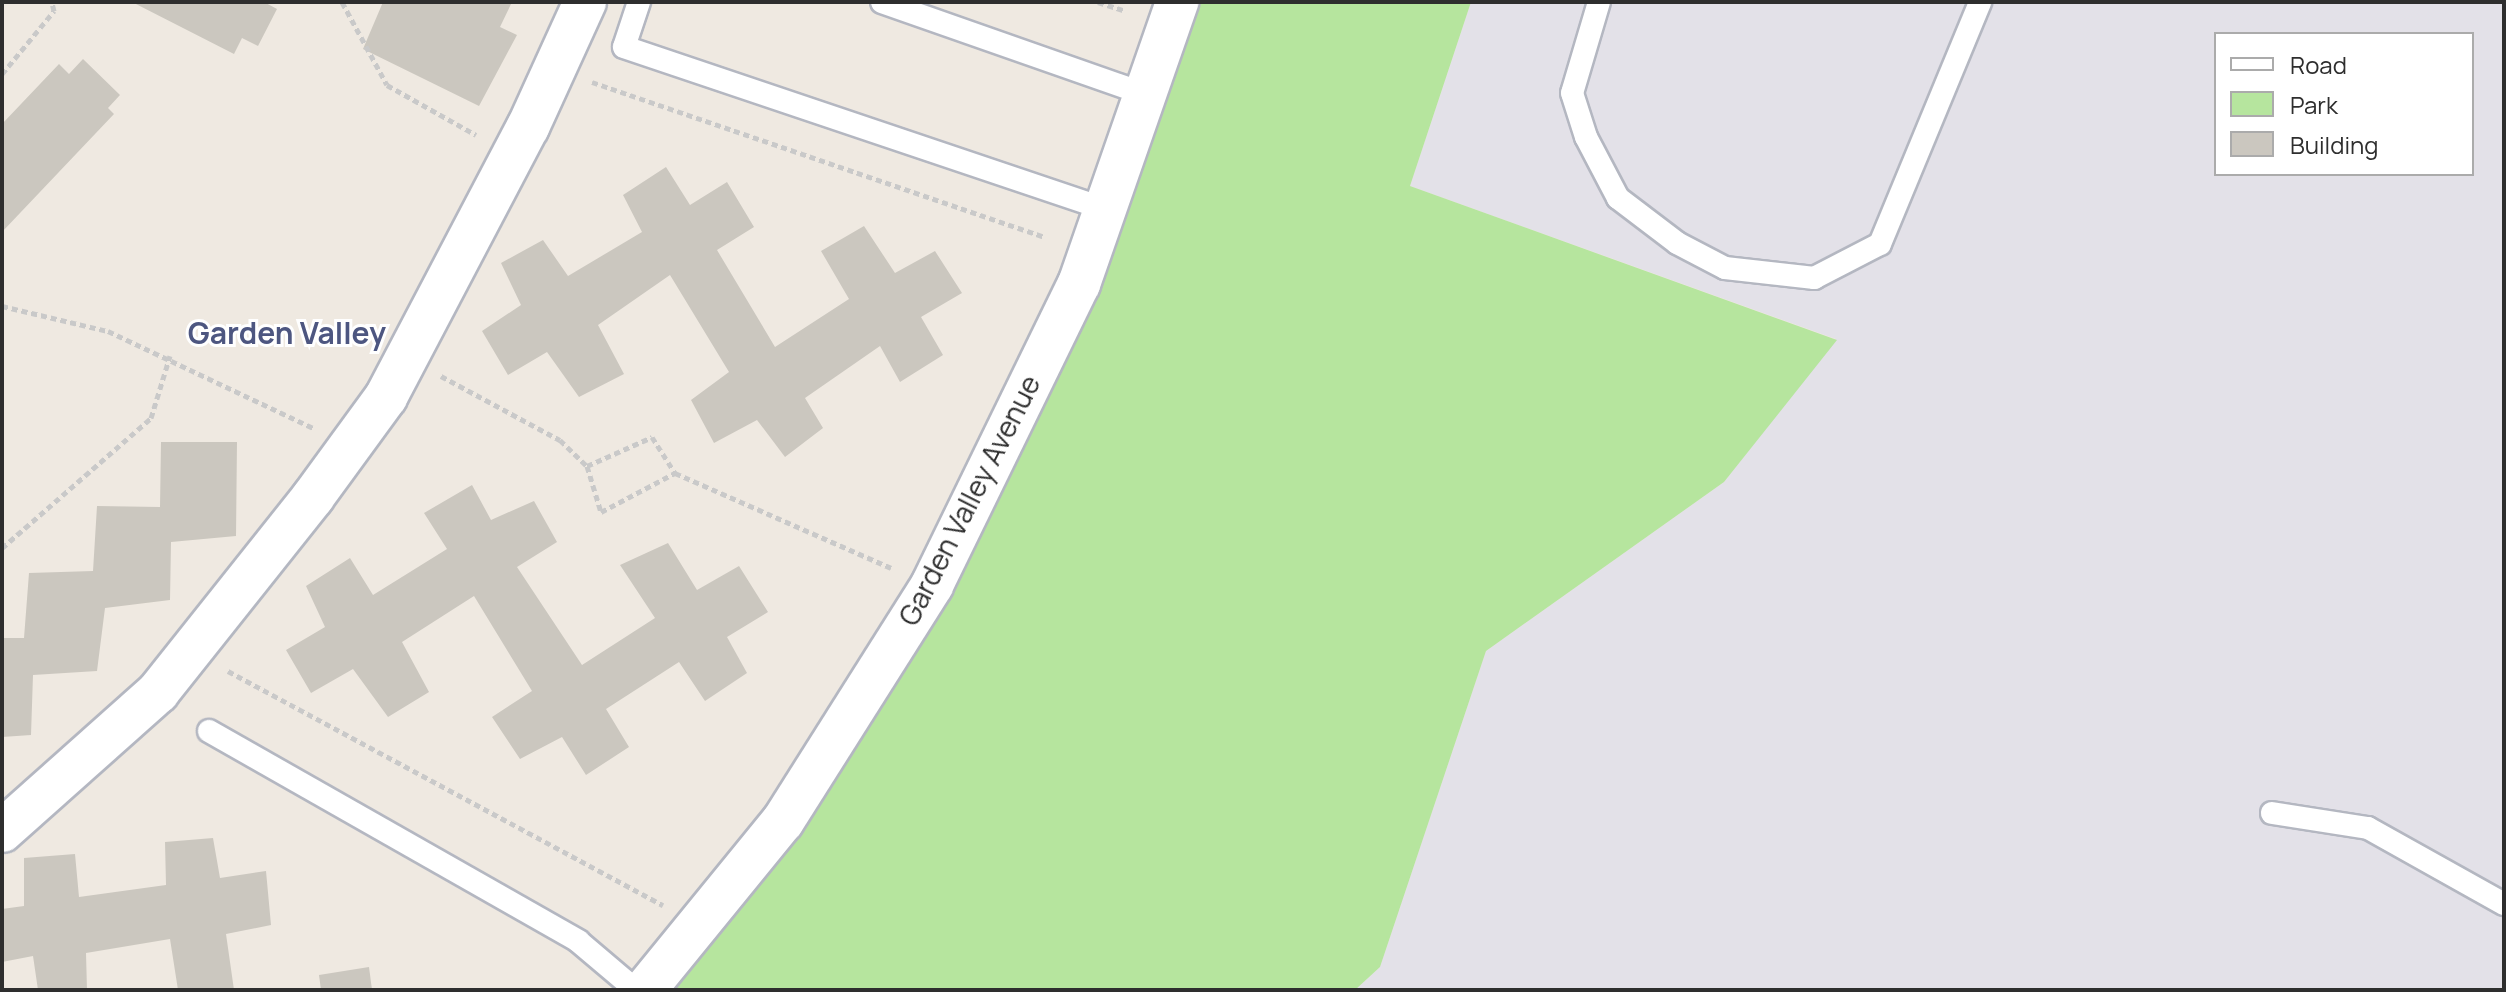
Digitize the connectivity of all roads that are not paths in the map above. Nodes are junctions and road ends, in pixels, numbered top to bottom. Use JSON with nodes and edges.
{"nodes":[{"id":1,"x":585,"y":2,"type":"edge"},
{"id":2,"x":639,"y":2,"type":"edge"},
{"id":3,"x":882,"y":2,"type":"edge"},
{"id":4,"x":1177,"y":2,"type":"edge"},
{"id":5,"x":1599,"y":2,"type":"edge"},
{"id":6,"x":1980,"y":2,"type":"edge"},
{"id":7,"x":1145,"y":94,"type":"junction"},
{"id":8,"x":1105,"y":209,"type":"junction"},
{"id":9,"x":209,"y":731,"type":"dead end"},
{"id":10,"x":2272,"y":813,"type":"dead end"},
{"id":11,"x":2,"y":831,"type":"edge"},
{"id":12,"x":2504,"y":904,"type":"edge"},
{"id":13,"x":636,"y":990,"type":"edge"},
{"id":14,"x":645,"y":990,"type":"edge"}],
"edges":[{"from":1,"to":11,"type":"street"},
{"from":2,"to":8,"type":"lane"},
{"from":3,"to":7,"type":"lane"},
{"from":4,"to":7,"type":"street","name":"Garden Valley Avenue"},
{"from":5,"to":6,"type":"lane"},
{"from":7,"to":8,"type":"street","name":"Garden Valley Avenue"},
{"from":8,"to":14,"type":"street","name":"Garden Valley Avenue"},
{"from":9,"to":13,"type":"lane"},
{"from":10,"to":12,"type":"lane"}]}
